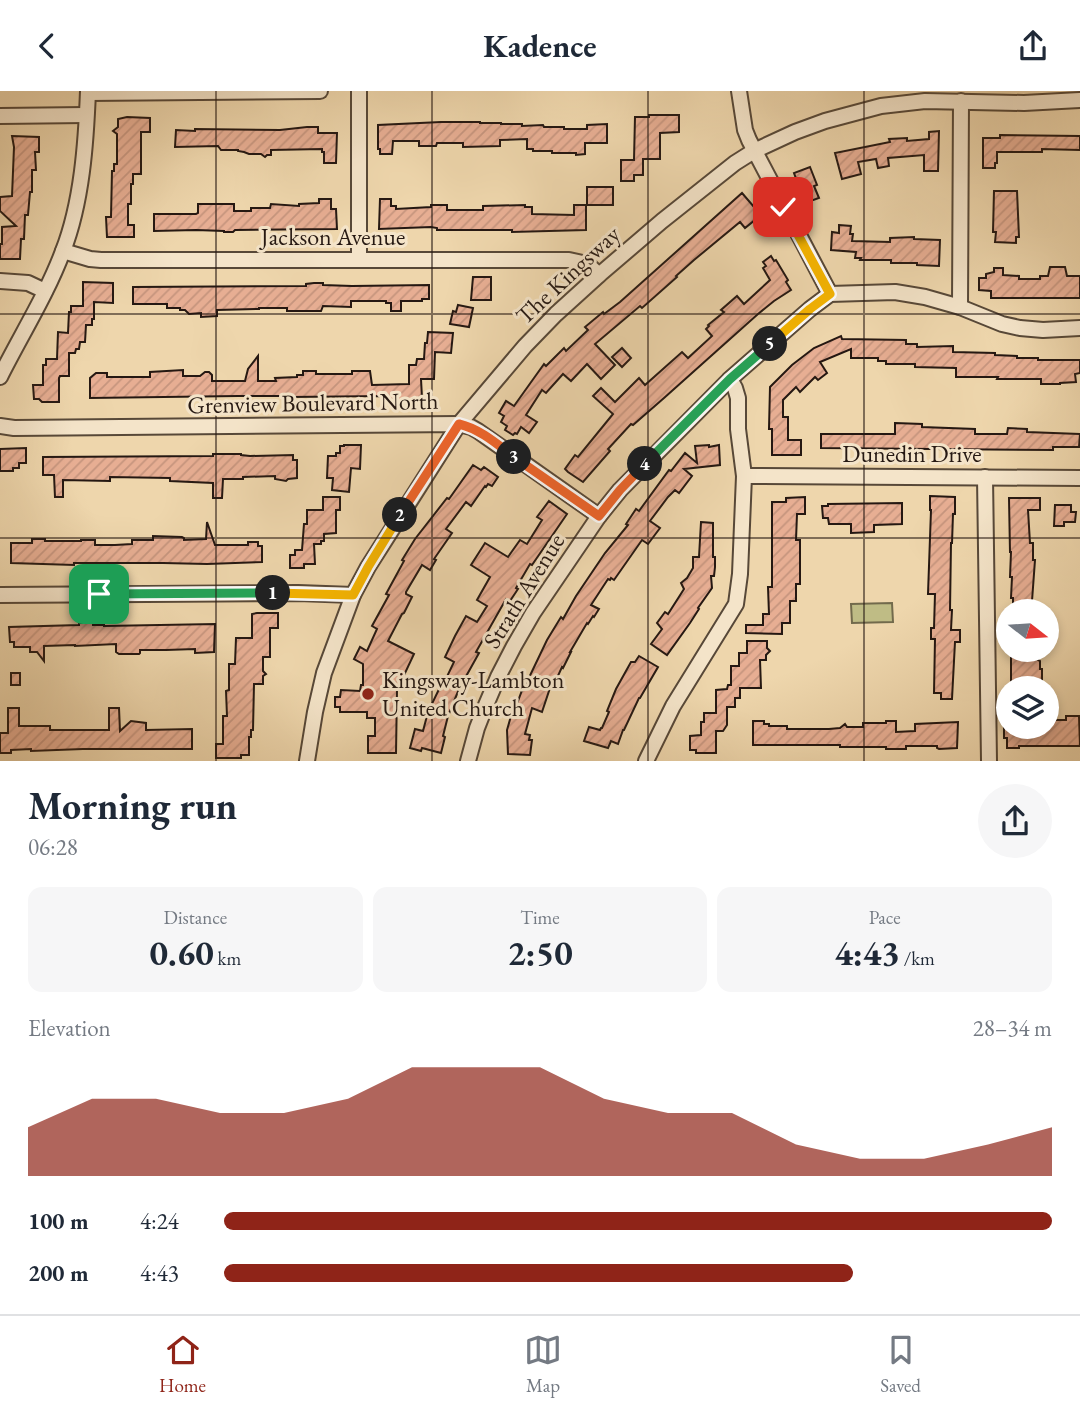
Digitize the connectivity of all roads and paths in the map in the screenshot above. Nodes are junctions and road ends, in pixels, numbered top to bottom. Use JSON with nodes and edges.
{"nodes":[{"id":1,"x":320,"y":91,"type":"edge"},
{"id":2,"x":359,"y":91,"type":"edge"},
{"id":3,"x":740,"y":91,"type":"edge"},
{"id":4,"x":88,"y":92,"type":"edge"},
{"id":5,"x":1080,"y":100,"type":"edge"},
{"id":6,"x":961,"y":101,"type":"junction"},
{"id":7,"x":86,"y":115,"type":"junction"},
{"id":8,"x":0,"y":116,"type":"edge"},
{"id":9,"x":754,"y":151,"type":"junction"},
{"id":10,"x":63,"y":251,"type":"junction"},
{"id":11,"x":359,"y":259,"type":"junction"},
{"id":12,"x":598,"y":275,"type":"junction"},
{"id":13,"x":0,"y":281,"type":"edge"},
{"id":14,"x":45,"y":291,"type":"junction"},
{"id":15,"x":830,"y":294,"type":"junction"},
{"id":16,"x":960,"y":307,"type":"junction"},
{"id":17,"x":1080,"y":328,"type":"edge"},
{"id":18,"x":0,"y":377,"type":"edge"},
{"id":19,"x":730,"y":379,"type":"junction"},
{"id":20,"x":459,"y":424,"type":"junction"},
{"id":21,"x":0,"y":426,"type":"edge"},
{"id":22,"x":744,"y":476,"type":"junction"},
{"id":23,"x":985,"y":477,"type":"junction"},
{"id":24,"x":1080,"y":478,"type":"edge"},
{"id":25,"x":599,"y":516,"type":"junction"},
{"id":26,"x":0,"y":595,"type":"edge"},
{"id":27,"x":353,"y":595,"type":"junction"},
{"id":28,"x":307,"y":761,"type":"edge"},
{"id":29,"x":468,"y":761,"type":"edge"},
{"id":30,"x":646,"y":761,"type":"edge"},
{"id":31,"x":989,"y":761,"type":"edge"}],
"edges":[{"from":1,"to":4,"type":"street"},
{"from":2,"to":11,"type":"street"},
{"from":3,"to":9,"type":"street"},
{"from":4,"to":7,"type":"street"},
{"from":5,"to":6,"type":"street","name":"The Kingsway"},
{"from":6,"to":9,"type":"street","name":"The Kingsway"},
{"from":6,"to":16,"type":"street"},
{"from":7,"to":8,"type":"street"},
{"from":7,"to":10,"type":"street"},
{"from":9,"to":12,"type":"street","name":"The Kingsway"},
{"from":9,"to":15,"type":"street"},
{"from":10,"to":11,"type":"street","name":"Jackson Avenue"},
{"from":10,"to":14,"type":"street"},
{"from":11,"to":12,"type":"street","name":"Jackson Avenue"},
{"from":12,"to":20,"type":"street","name":"The Kingsway"},
{"from":13,"to":14,"type":"street"},
{"from":14,"to":18,"type":"street"},
{"from":15,"to":16,"type":"street"},
{"from":15,"to":19,"type":"street","name":"Strath Avenue"},
{"from":16,"to":17,"type":"street"},
{"from":19,"to":22,"type":"street"},
{"from":19,"to":25,"type":"street","name":"Strath Avenue"},
{"from":20,"to":21,"type":"street","name":"Grenview Boulevard North"},
{"from":20,"to":25,"type":"street","name":"Grenview Boulevard North"},
{"from":20,"to":27,"type":"street","name":"The Kingsway"},
{"from":22,"to":23,"type":"street","name":"Dunedin Drive"},
{"from":22,"to":30,"type":"street"},
{"from":23,"to":24,"type":"street","name":"Dunedin Drive"},
{"from":23,"to":31,"type":"street"},
{"from":25,"to":29,"type":"street","name":"Strath Avenue"},
{"from":26,"to":27,"type":"street"},
{"from":27,"to":28,"type":"street","name":"The Kingsway"}]}
